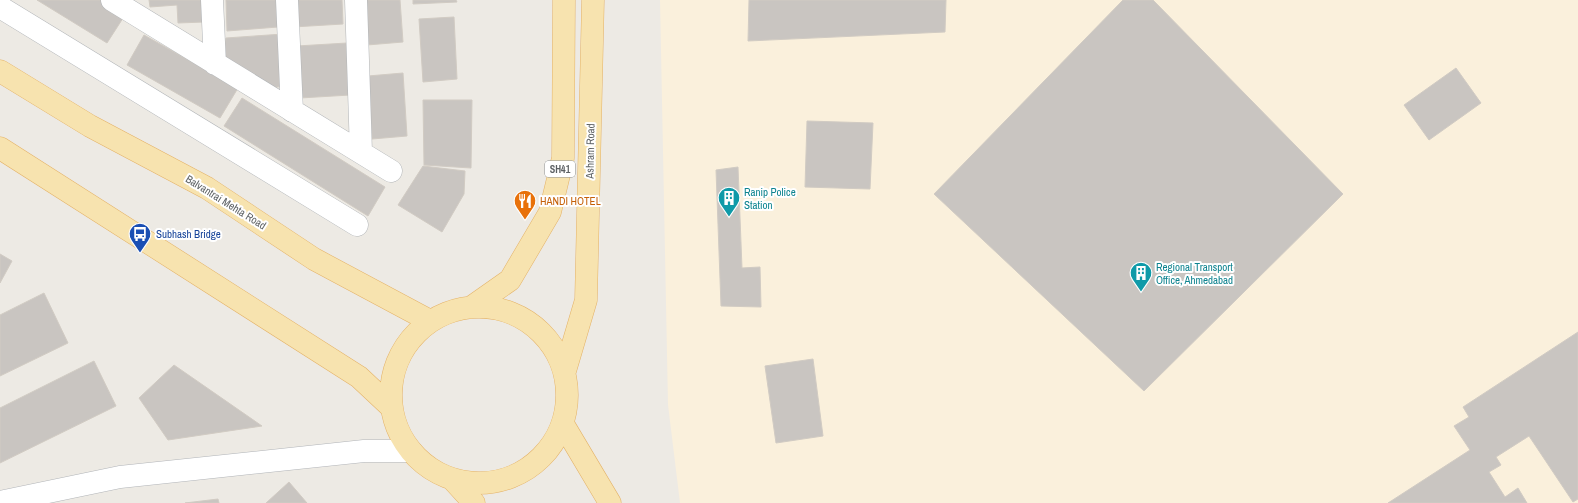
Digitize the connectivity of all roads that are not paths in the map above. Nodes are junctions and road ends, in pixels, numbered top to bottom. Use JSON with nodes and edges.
{"nodes":[{"id":1,"x":112,"y":0,"type":"edge"},
{"id":2,"x":212,"y":0,"type":"edge"},
{"id":3,"x":287,"y":0,"type":"edge"},
{"id":4,"x":356,"y":0,"type":"edge"},
{"id":5,"x":564,"y":0,"type":"edge"},
{"id":6,"x":593,"y":0,"type":"edge"},
{"id":7,"x":0,"y":7,"type":"edge"},
{"id":8,"x":215,"y":64,"type":"junction"},
{"id":9,"x":0,"y":71,"type":"edge"},
{"id":10,"x":292,"y":111,"type":"junction"},
{"id":11,"x":0,"y":148,"type":"edge"},
{"id":12,"x":361,"y":152,"type":"junction"},
{"id":13,"x":391,"y":171,"type":"dead end"},
{"id":14,"x":357,"y":225,"type":"dead end"},
{"id":15,"x":473,"y":306,"type":"junction"},
{"id":16,"x":430,"y":321,"type":"junction"},
{"id":17,"x":565,"y":371,"type":"junction"},
{"id":18,"x":391,"y":407,"type":"junction"},
{"id":19,"x":563,"y":424,"type":"junction"},
{"id":20,"x":411,"y":451,"type":"junction"},
{"id":21,"x":452,"y":480,"type":"junction"},
{"id":22,"x":0,"y":502,"type":"edge"},
{"id":23,"x":474,"y":503,"type":"edge"},
{"id":24,"x":610,"y":503,"type":"edge"}],
"edges":[{"from":1,"to":8,"type":"street"},
{"from":2,"to":8,"type":"street"},
{"from":3,"to":10,"type":"street"},
{"from":4,"to":12,"type":"street"},
{"from":5,"to":15,"type":"main road","number":"SH41"},
{"from":6,"to":17,"type":"main road","name":"Ashram Road"},
{"from":7,"to":14,"type":"street"},
{"from":8,"to":10,"type":"street"},
{"from":9,"to":16,"type":"main road","name":"Balvantrai Mehta Road"},
{"from":10,"to":12,"type":"street"},
{"from":11,"to":18,"type":"main road"},
{"from":12,"to":13,"type":"street"},
{"from":15,"to":16,"type":"main road"},
{"from":15,"to":17,"type":"main road"},
{"from":16,"to":18,"type":"main road"},
{"from":17,"to":19,"type":"main road"},
{"from":18,"to":20,"type":"main road"},
{"from":19,"to":21,"type":"main road"},
{"from":19,"to":24,"type":"main road"},
{"from":20,"to":21,"type":"main road"},
{"from":20,"to":22,"type":"street"},
{"from":21,"to":23,"type":"main road"}]}
